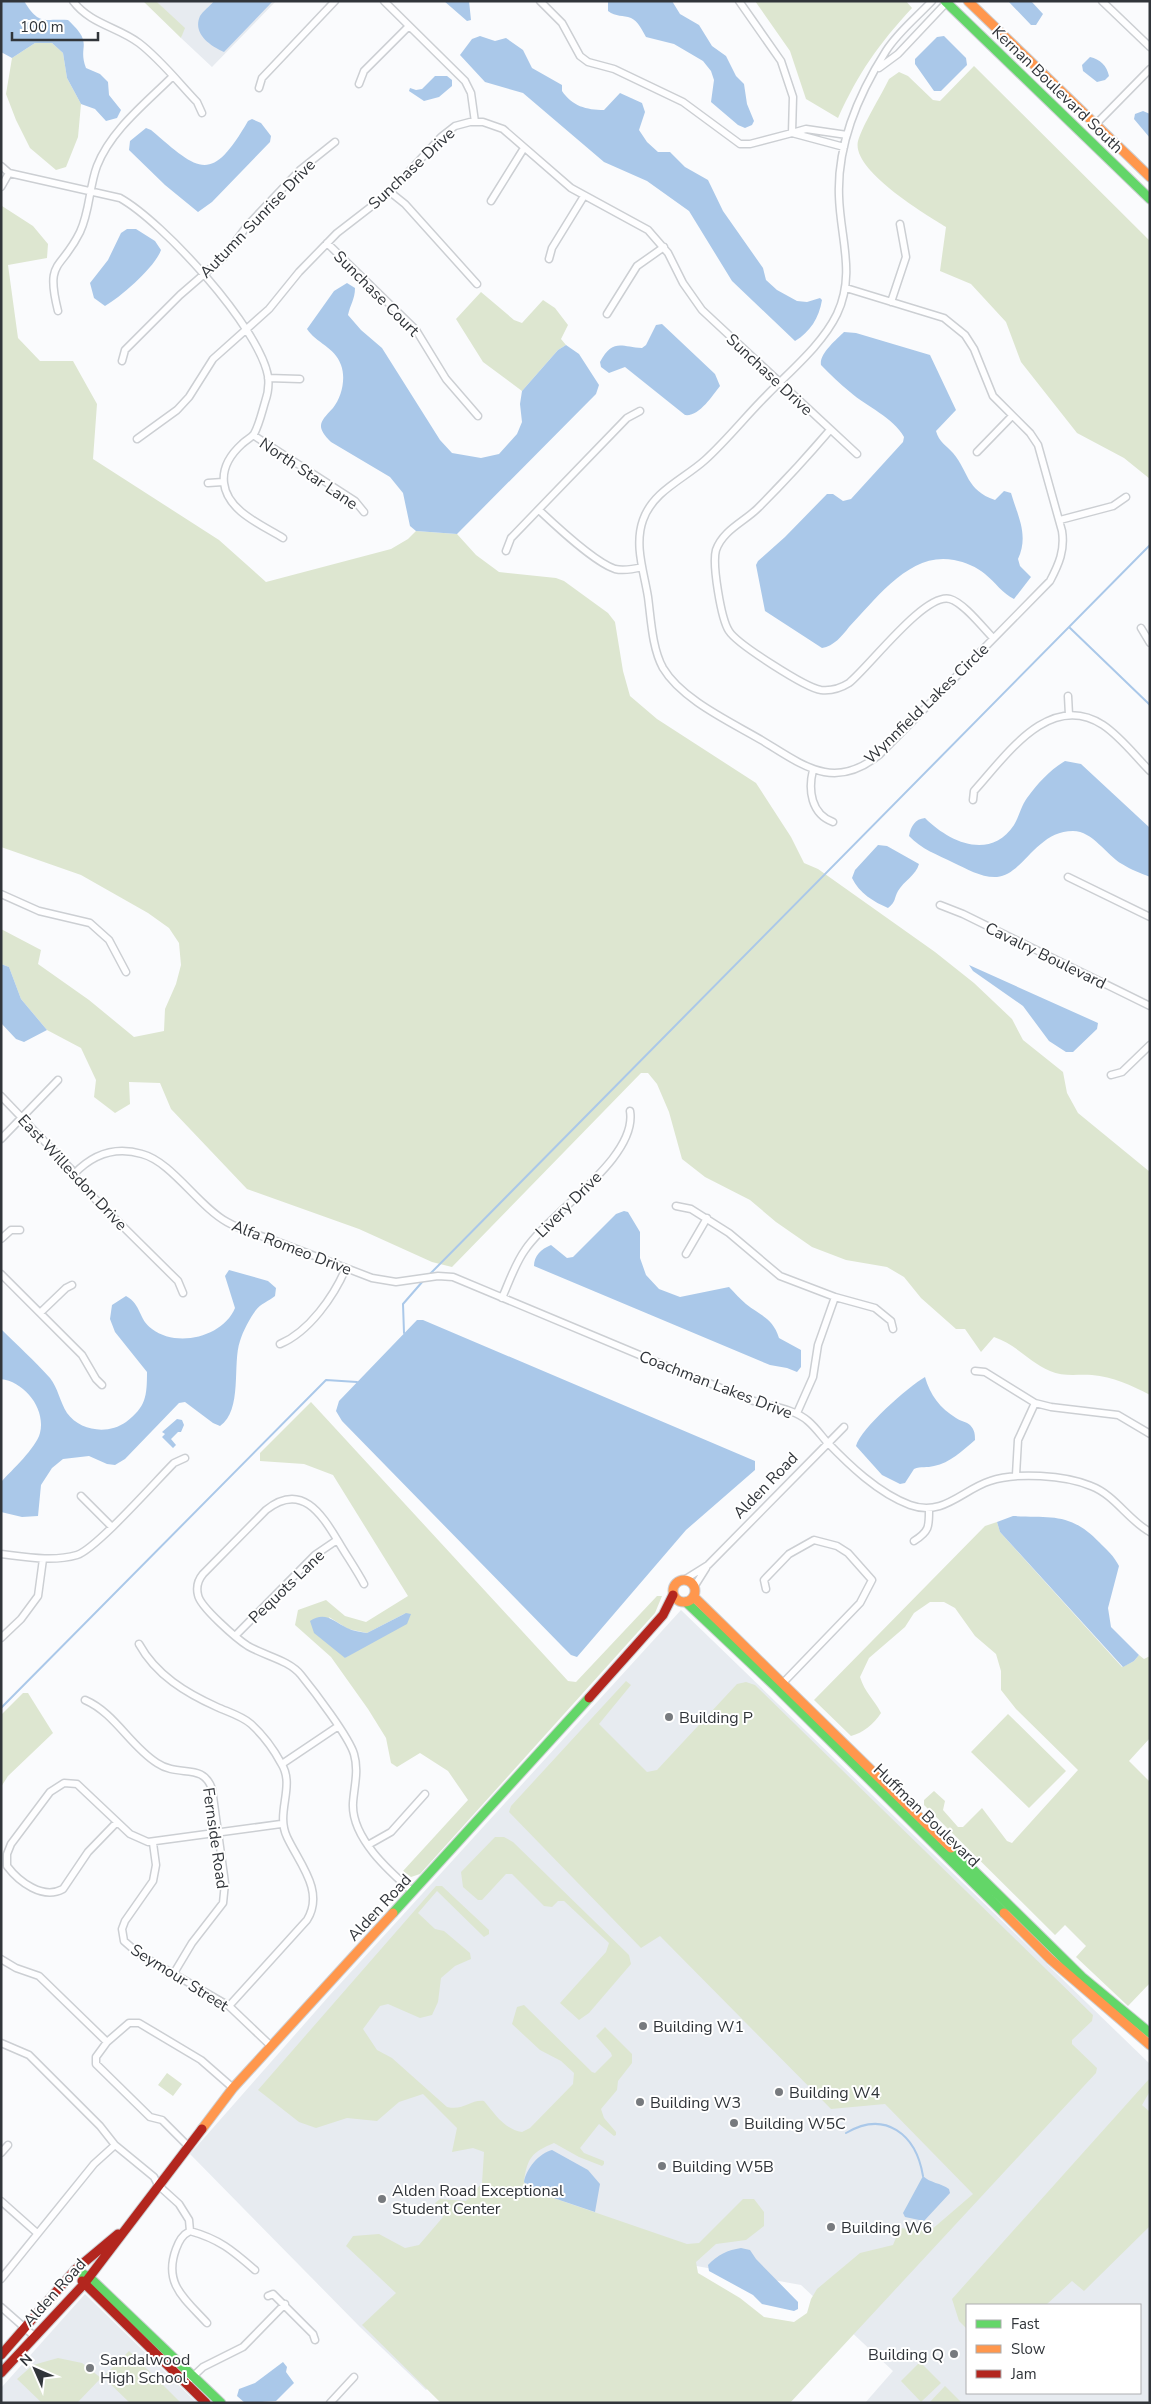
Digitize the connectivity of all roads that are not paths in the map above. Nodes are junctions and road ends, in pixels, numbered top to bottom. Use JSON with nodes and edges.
{"nodes":[{"id":1,"x":73,"y":1,"type":"edge"},
{"id":2,"x":335,"y":1,"type":"edge"},
{"id":3,"x":384,"y":1,"type":"edge"},
{"id":4,"x":540,"y":1,"type":"edge"},
{"id":5,"x":740,"y":1,"type":"edge"},
{"id":6,"x":932,"y":1,"type":"edge"},
{"id":7,"x":968,"y":1,"type":"edge"},
{"id":8,"x":947,"y":2,"type":"edge"},
{"id":9,"x":1105,"y":3,"type":"edge"},
{"id":10,"x":410,"y":26,"type":"junction"},
{"id":11,"x":1150,"y":47,"type":"edge"},
{"id":12,"x":1150,"y":68,"type":"edge"},
{"id":13,"x":876,"y":70,"type":"junction"},
{"id":14,"x":172,"y":76,"type":"junction"},
{"id":15,"x":359,"y":84,"type":"dead end"},
{"id":16,"x":259,"y":88,"type":"dead end"},
{"id":17,"x":202,"y":113,"type":"dead end"},
{"id":18,"x":475,"y":122,"type":"junction"},
{"id":19,"x":1096,"y":124,"type":"junction"},
{"id":20,"x":792,"y":133,"type":"junction"},
{"id":21,"x":847,"y":135,"type":"junction"},
{"id":22,"x":335,"y":142,"type":"dead end"},
{"id":23,"x":844,"y":147,"type":"junction"},
{"id":24,"x":524,"y":148,"type":"junction"},
{"id":25,"x":1,"y":166,"type":"edge"},
{"id":26,"x":9,"y":173,"type":"junction"},
{"id":27,"x":1150,"y":177,"type":"edge"},
{"id":28,"x":1,"y":186,"type":"edge"},
{"id":29,"x":92,"y":192,"type":"junction"},
{"id":30,"x":390,"y":192,"type":"junction"},
{"id":31,"x":584,"y":196,"type":"junction"},
{"id":32,"x":1150,"y":199,"type":"edge"},
{"id":33,"x":491,"y":201,"type":"dead end"},
{"id":34,"x":900,"y":224,"type":"dead end"},
{"id":35,"x":327,"y":243,"type":"junction"},
{"id":36,"x":664,"y":247,"type":"junction"},
{"id":37,"x":549,"y":259,"type":"dead end"},
{"id":38,"x":206,"y":274,"type":"junction"},
{"id":39,"x":477,"y":284,"type":"dead end"},
{"id":40,"x":846,"y":288,"type":"junction"},
{"id":41,"x":891,"y":302,"type":"junction"},
{"id":42,"x":58,"y":311,"type":"dead end"},
{"id":43,"x":607,"y":314,"type":"dead end"},
{"id":44,"x":244,"y":329,"type":"junction"},
{"id":45,"x":122,"y":360,"type":"dead end"},
{"id":46,"x":268,"y":378,"type":"junction"},
{"id":47,"x":300,"y":379,"type":"dead end"},
{"id":48,"x":780,"y":382,"type":"junction"},
{"id":49,"x":640,"y":411,"type":"dead end"},
{"id":50,"x":478,"y":416,"type":"dead end"},
{"id":51,"x":1012,"y":416,"type":"junction"},
{"id":52,"x":830,"y":430,"type":"junction"},
{"id":53,"x":253,"y":436,"type":"junction"},
{"id":54,"x":137,"y":439,"type":"dead end"},
{"id":55,"x":977,"y":452,"type":"dead end"},
{"id":56,"x":857,"y":454,"type":"dead end"},
{"id":57,"x":224,"y":482,"type":"junction"},
{"id":58,"x":208,"y":483,"type":"dead end"},
{"id":59,"x":1126,"y":497,"type":"dead end"},
{"id":60,"x":539,"y":510,"type":"junction"},
{"id":61,"x":364,"y":512,"type":"dead end"},
{"id":62,"x":1060,"y":520,"type":"junction"},
{"id":63,"x":283,"y":538,"type":"dead end"},
{"id":64,"x":506,"y":550,"type":"dead end"},
{"id":65,"x":642,"y":567,"type":"junction"},
{"id":66,"x":1141,"y":628,"type":"dead end"},
{"id":67,"x":993,"y":638,"type":"junction"},
{"id":68,"x":1150,"y":643,"type":"edge"},
{"id":69,"x":1068,"y":696,"type":"dead end"},
{"id":70,"x":1069,"y":715,"type":"junction"},
{"id":71,"x":813,"y":770,"type":"junction"},
{"id":72,"x":1150,"y":771,"type":"edge"},
{"id":73,"x":973,"y":800,"type":"dead end"},
{"id":74,"x":833,"y":822,"type":"dead end"},
{"id":75,"x":1068,"y":877,"type":"dead end"},
{"id":76,"x":1,"y":894,"type":"edge"},
{"id":77,"x":940,"y":905,"type":"dead end"},
{"id":78,"x":1150,"y":917,"type":"edge"},
{"id":79,"x":126,"y":972,"type":"dead end"},
{"id":80,"x":1150,"y":1006,"type":"edge"},
{"id":81,"x":1150,"y":1044,"type":"edge"},
{"id":82,"x":1111,"y":1075,"type":"dead end"},
{"id":83,"x":58,"y":1080,"type":"dead end"},
{"id":84,"x":1,"y":1096,"type":"edge"},
{"id":85,"x":630,"y":1111,"type":"dead end"},
{"id":86,"x":23,"y":1117,"type":"junction"},
{"id":87,"x":1,"y":1139,"type":"edge"},
{"id":88,"x":74,"y":1174,"type":"junction"},
{"id":89,"x":676,"y":1206,"type":"dead end"},
{"id":90,"x":707,"y":1218,"type":"junction"},
{"id":91,"x":20,"y":1230,"type":"dead end"},
{"id":92,"x":1,"y":1239,"type":"edge"},
{"id":93,"x":686,"y":1254,"type":"dead end"},
{"id":94,"x":346,"y":1268,"type":"junction"},
{"id":95,"x":1,"y":1274,"type":"edge"},
{"id":96,"x":390,"y":1282,"type":"joint"},
{"id":97,"x":72,"y":1285,"type":"dead end"},
{"id":98,"x":182,"y":1293,"type":"dead end"},
{"id":99,"x":835,"y":1296,"type":"junction"},
{"id":100,"x":502,"y":1298,"type":"junction"},
{"id":101,"x":41,"y":1312,"type":"junction"},
{"id":102,"x":893,"y":1329,"type":"dead end"},
{"id":103,"x":280,"y":1344,"type":"dead end"},
{"id":104,"x":975,"y":1371,"type":"dead end"},
{"id":105,"x":102,"y":1385,"type":"dead end"},
{"id":106,"x":1035,"y":1403,"type":"junction"},
{"id":107,"x":797,"y":1413,"type":"junction"},
{"id":108,"x":844,"y":1427,"type":"dead end"},
{"id":109,"x":1150,"y":1434,"type":"edge"},
{"id":110,"x":828,"y":1442,"type":"junction"},
{"id":111,"x":185,"y":1458,"type":"dead end"},
{"id":112,"x":1016,"y":1475,"type":"junction"},
{"id":113,"x":81,"y":1496,"type":"dead end"},
{"id":114,"x":929,"y":1508,"type":"junction"},
{"id":115,"x":111,"y":1526,"type":"junction"},
{"id":116,"x":1150,"y":1532,"type":"edge"},
{"id":117,"x":337,"y":1540,"type":"junction"},
{"id":118,"x":914,"y":1541,"type":"dead end"},
{"id":119,"x":1,"y":1554,"type":"edge"},
{"id":120,"x":43,"y":1559,"type":"junction"},
{"id":121,"x":708,"y":1565,"type":"junction"},
{"id":122,"x":684,"y":1580,"type":"junction"},
{"id":123,"x":364,"y":1584,"type":"dead end"},
{"id":124,"x":694,"y":1587,"type":"junction"},
{"id":125,"x":766,"y":1589,"type":"dead end"},
{"id":126,"x":673,"y":1595,"type":"junction"},
{"id":127,"x":688,"y":1601,"type":"junction"},
{"id":128,"x":663,"y":1615,"type":"junction"},
{"id":129,"x":236,"y":1636,"type":"junction"},
{"id":130,"x":1,"y":1638,"type":"edge"},
{"id":131,"x":139,"y":1644,"type":"dead end"},
{"id":132,"x":780,"y":1686,"type":"junction"},
{"id":133,"x":85,"y":1700,"type":"dead end"},
{"id":134,"x":338,"y":1727,"type":"junction"},
{"id":135,"x":282,"y":1764,"type":"junction"},
{"id":136,"x":426,"y":1794,"type":"dead end"},
{"id":137,"x":117,"y":1822,"type":"junction"},
{"id":138,"x":281,"y":1824,"type":"junction"},
{"id":139,"x":218,"y":1832,"type":"junction"},
{"id":140,"x":153,"y":1843,"type":"junction"},
{"id":141,"x":368,"y":1845,"type":"junction"},
{"id":142,"x":413,"y":1892,"type":"junction"},
{"id":143,"x":1,"y":1959,"type":"edge"},
{"id":144,"x":174,"y":1973,"type":"junction"},
{"id":145,"x":229,"y":2006,"type":"junction"},
{"id":146,"x":1150,"y":2033,"type":"edge"},
{"id":147,"x":107,"y":2042,"type":"junction"},
{"id":148,"x":1,"y":2043,"type":"edge"},
{"id":149,"x":1150,"y":2045,"type":"edge"},
{"id":150,"x":271,"y":2046,"type":"junction"},
{"id":151,"x":233,"y":2088,"type":"junction"},
{"id":152,"x":8,"y":2145,"type":"dead end"},
{"id":153,"x":115,"y":2145,"type":"junction"},
{"id":154,"x":188,"y":2146,"type":"junction"},
{"id":155,"x":1,"y":2153,"type":"edge"},
{"id":156,"x":158,"y":2185,"type":"junction"},
{"id":157,"x":1,"y":2201,"type":"edge"},
{"id":158,"x":126,"y":2228,"type":"junction"},
{"id":159,"x":190,"y":2231,"type":"junction"},
{"id":160,"x":37,"y":2233,"type":"junction"},
{"id":161,"x":75,"y":2270,"type":"junction"},
{"id":162,"x":255,"y":2270,"type":"dead end"},
{"id":163,"x":1,"y":2279,"type":"edge"},
{"id":164,"x":87,"y":2281,"type":"junction"},
{"id":165,"x":268,"y":2296,"type":"dead end"},
{"id":166,"x":285,"y":2304,"type":"junction"},
{"id":167,"x":1,"y":2307,"type":"edge"},
{"id":168,"x":207,"y":2323,"type":"dead end"},
{"id":169,"x":25,"y":2329,"type":"junction"},
{"id":170,"x":34,"y":2336,"type":"junction"},
{"id":171,"x":315,"y":2340,"type":"dead end"},
{"id":172,"x":1,"y":2355,"type":"edge"},
{"id":173,"x":1,"y":2373,"type":"edge"},
{"id":174,"x":193,"y":2376,"type":"junction"},
{"id":175,"x":354,"y":2377,"type":"dead end"},
{"id":176,"x":186,"y":2383,"type":"junction"},
{"id":177,"x":206,"y":2403,"type":"edge"},
{"id":178,"x":221,"y":2403,"type":"edge"},
{"id":179,"x":330,"y":2403,"type":"edge"}],
"edges":[{"from":1,"to":14,"type":"street"},
{"from":2,"to":16,"type":"street"},
{"from":3,"to":10,"type":"street"},
{"from":4,"to":20,"type":"street"},
{"from":5,"to":20,"type":"street"},
{"from":6,"to":13,"type":"street"},
{"from":7,"to":19,"type":"street","name":"Kernan Boulevard South"},
{"from":8,"to":13,"type":"street"},
{"from":8,"to":32,"type":"street","name":"Kernan Boulevard South"},
{"from":9,"to":11,"type":"street"},
{"from":10,"to":15,"type":"street"},
{"from":10,"to":18,"type":"street"},
{"from":12,"to":19,"type":"street"},
{"from":13,"to":21,"type":"street"},
{"from":14,"to":17,"type":"street"},
{"from":14,"to":29,"type":"street"},
{"from":18,"to":24,"type":"street","name":"Sunchase Drive"},
{"from":18,"to":30,"type":"street","name":"Sunchase Drive"},
{"from":19,"to":27,"type":"street","name":"Kernan Boulevard South"},
{"from":20,"to":21,"type":"street"},
{"from":20,"to":23,"type":"street"},
{"from":21,"to":23,"type":"street"},
{"from":22,"to":38,"type":"street","name":"Autumn Sunrise Drive"},
{"from":23,"to":40,"type":"street"},
{"from":24,"to":31,"type":"street","name":"Sunchase Drive"},
{"from":24,"to":33,"type":"street"},
{"from":25,"to":26,"type":"street"},
{"from":26,"to":28,"type":"street"},
{"from":26,"to":29,"type":"street"},
{"from":29,"to":38,"type":"street"},
{"from":29,"to":42,"type":"street"},
{"from":30,"to":35,"type":"street","name":"Sunchase Drive"},
{"from":30,"to":39,"type":"street"},
{"from":31,"to":36,"type":"street","name":"Sunchase Drive"},
{"from":31,"to":37,"type":"street"},
{"from":34,"to":41,"type":"street"},
{"from":35,"to":44,"type":"street","name":"Sunchase Drive"},
{"from":35,"to":50,"type":"street","name":"Sunchase Court"},
{"from":36,"to":43,"type":"street"},
{"from":36,"to":48,"type":"street","name":"Sunchase Drive"},
{"from":38,"to":44,"type":"street"},
{"from":38,"to":45,"type":"street","name":"Autumn Sunrise Drive"},
{"from":40,"to":41,"type":"street","name":"Wynnfield Lakes Circle"},
{"from":40,"to":48,"type":"street","name":"Wynnfield Lakes Circle"},
{"from":41,"to":51,"type":"street","name":"Wynnfield Lakes Circle"},
{"from":44,"to":46,"type":"street"},
{"from":44,"to":54,"type":"street","name":"Sunchase Drive"},
{"from":46,"to":47,"type":"street"},
{"from":46,"to":53,"type":"street"},
{"from":48,"to":52,"type":"street","name":"Sunchase Drive"},
{"from":48,"to":65,"type":"street","name":"Wynnfield Lakes Circle"},
{"from":49,"to":60,"type":"street"},
{"from":51,"to":55,"type":"street"},
{"from":51,"to":62,"type":"street","name":"Wynnfield Lakes Circle"},
{"from":52,"to":56,"type":"street","name":"Sunchase Drive"},
{"from":52,"to":67,"type":"street"},
{"from":53,"to":57,"type":"street"},
{"from":53,"to":61,"type":"street","name":"North Star Lane"},
{"from":57,"to":58,"type":"street"},
{"from":57,"to":63,"type":"street"},
{"from":59,"to":62,"type":"street"},
{"from":60,"to":64,"type":"street"},
{"from":60,"to":65,"type":"street"},
{"from":62,"to":67,"type":"street","name":"Wynnfield Lakes Circle"},
{"from":65,"to":71,"type":"street","name":"Wynnfield Lakes Circle"},
{"from":66,"to":68,"type":"street"},
{"from":67,"to":71,"type":"street","name":"Wynnfield Lakes Circle"},
{"from":69,"to":70,"type":"street"},
{"from":70,"to":72,"type":"street"},
{"from":70,"to":73,"type":"street"},
{"from":71,"to":74,"type":"street"},
{"from":75,"to":78,"type":"street"},
{"from":76,"to":79,"type":"street"},
{"from":77,"to":80,"type":"street","name":"Cavalry Boulevard"},
{"from":81,"to":82,"type":"street"},
{"from":83,"to":86,"type":"street"},
{"from":84,"to":86,"type":"street","name":"East Willesdon Drive"},
{"from":85,"to":100,"type":"street","name":"Livery Drive"},
{"from":86,"to":87,"type":"street"},
{"from":86,"to":88,"type":"street","name":"East Willesdon Drive"},
{"from":88,"to":94,"type":"street","name":"Alfa Romeo Drive"},
{"from":88,"to":98,"type":"street","name":"East Willesdon Drive"},
{"from":89,"to":90,"type":"street"},
{"from":90,"to":93,"type":"street"},
{"from":90,"to":99,"type":"street"},
{"from":91,"to":92,"type":"street"},
{"from":94,"to":96,"type":"street","name":"Alfa Romeo Drive"},
{"from":94,"to":103,"type":"street"},
{"from":95,"to":101,"type":"street"},
{"from":96,"to":100,"type":"street","name":"Coachman Lakes Drive"},
{"from":97,"to":101,"type":"street"},
{"from":99,"to":102,"type":"street"},
{"from":99,"to":107,"type":"street"},
{"from":100,"to":107,"type":"street","name":"Coachman Lakes Drive"},
{"from":101,"to":105,"type":"street"},
{"from":104,"to":106,"type":"street"},
{"from":106,"to":109,"type":"street"},
{"from":106,"to":112,"type":"street"},
{"from":107,"to":110,"type":"street","name":"Coachman Lakes Drive"},
{"from":108,"to":110,"type":"street","name":"Alden Road"},
{"from":110,"to":114,"type":"street","name":"Coachman Lakes Drive"},
{"from":110,"to":121,"type":"street","name":"Alden Road"},
{"from":111,"to":115,"type":"street"},
{"from":112,"to":114,"type":"street","name":"Coachman Lakes Drive"},
{"from":112,"to":116,"type":"street","name":"Coachman Lakes Drive"},
{"from":113,"to":115,"type":"street"},
{"from":114,"to":118,"type":"street"},
{"from":115,"to":120,"type":"street"},
{"from":117,"to":123,"type":"street"},
{"from":117,"to":129,"type":"street","name":"Pequots Lane"},
{"from":117,"to":129,"type":"street"},
{"from":119,"to":120,"type":"street"},
{"from":120,"to":130,"type":"street"},
{"from":121,"to":122,"type":"street","name":"Alden Road"},
{"from":121,"to":124,"type":"street","name":"Alden Road"},
{"from":122,"to":124,"type":"street"},
{"from":122,"to":126,"type":"street"},
{"from":124,"to":127,"type":"street"},
{"from":125,"to":132,"type":"street"},
{"from":126,"to":127,"type":"street"},
{"from":126,"to":128,"type":"street","name":"Alden Road"},
{"from":127,"to":128,"type":"street","name":"Alden Road"},
{"from":127,"to":132,"type":"street","name":"Huffman Boulevard"},
{"from":128,"to":142,"type":"street","name":"Alden Road"},
{"from":129,"to":134,"type":"street"},
{"from":131,"to":135,"type":"street"},
{"from":132,"to":146,"type":"street","name":"Huffman Boulevard"},
{"from":132,"to":149,"type":"street","name":"Huffman Boulevard"},
{"from":133,"to":139,"type":"street","name":"Fernside Road"},
{"from":134,"to":135,"type":"street"},
{"from":134,"to":141,"type":"street"},
{"from":135,"to":138,"type":"street"},
{"from":136,"to":141,"type":"street"},
{"from":137,"to":137,"type":"street"},
{"from":137,"to":140,"type":"street"},
{"from":138,"to":139,"type":"street"},
{"from":138,"to":145,"type":"street"},
{"from":139,"to":140,"type":"street"},
{"from":139,"to":144,"type":"street","name":"Fernside Road"},
{"from":140,"to":144,"type":"street","name":"Seymour Street"},
{"from":141,"to":142,"type":"street"},
{"from":142,"to":150,"type":"street","name":"Alden Road"},
{"from":143,"to":147,"type":"street"},
{"from":144,"to":145,"type":"street","name":"Seymour Street"},
{"from":145,"to":150,"type":"street","name":"Seymour Street"},
{"from":147,"to":151,"type":"street"},
{"from":147,"to":154,"type":"street"},
{"from":148,"to":153,"type":"street"},
{"from":150,"to":151,"type":"street","name":"Alden Road"},
{"from":151,"to":154,"type":"street","name":"Alden Road"},
{"from":152,"to":155,"type":"street"},
{"from":153,"to":156,"type":"street"},
{"from":153,"to":160,"type":"street"},
{"from":154,"to":156,"type":"street","name":"Alden Road"},
{"from":156,"to":158,"type":"street","name":"Alden Road"},
{"from":156,"to":159,"type":"street"},
{"from":157,"to":160,"type":"street"},
{"from":158,"to":161,"type":"street","name":"Alden Road"},
{"from":158,"to":164,"type":"street","name":"Alden Road"},
{"from":159,"to":162,"type":"street"},
{"from":159,"to":168,"type":"street"},
{"from":160,"to":163,"type":"street"},
{"from":161,"to":164,"type":"street"},
{"from":161,"to":169,"type":"street","name":"Alden Road"},
{"from":164,"to":170,"type":"street","name":"Alden Road"},
{"from":164,"to":174,"type":"street"},
{"from":164,"to":176,"type":"street"},
{"from":165,"to":166,"type":"street"},
{"from":166,"to":171,"type":"street"},
{"from":166,"to":174,"type":"street"},
{"from":167,"to":169,"type":"street"},
{"from":169,"to":170,"type":"street"},
{"from":169,"to":172,"type":"street","name":"Alden Road"},
{"from":170,"to":173,"type":"street","name":"Alden Road"},
{"from":174,"to":176,"type":"street"},
{"from":174,"to":178,"type":"street"},
{"from":175,"to":179,"type":"street"},
{"from":176,"to":177,"type":"street"}]}
